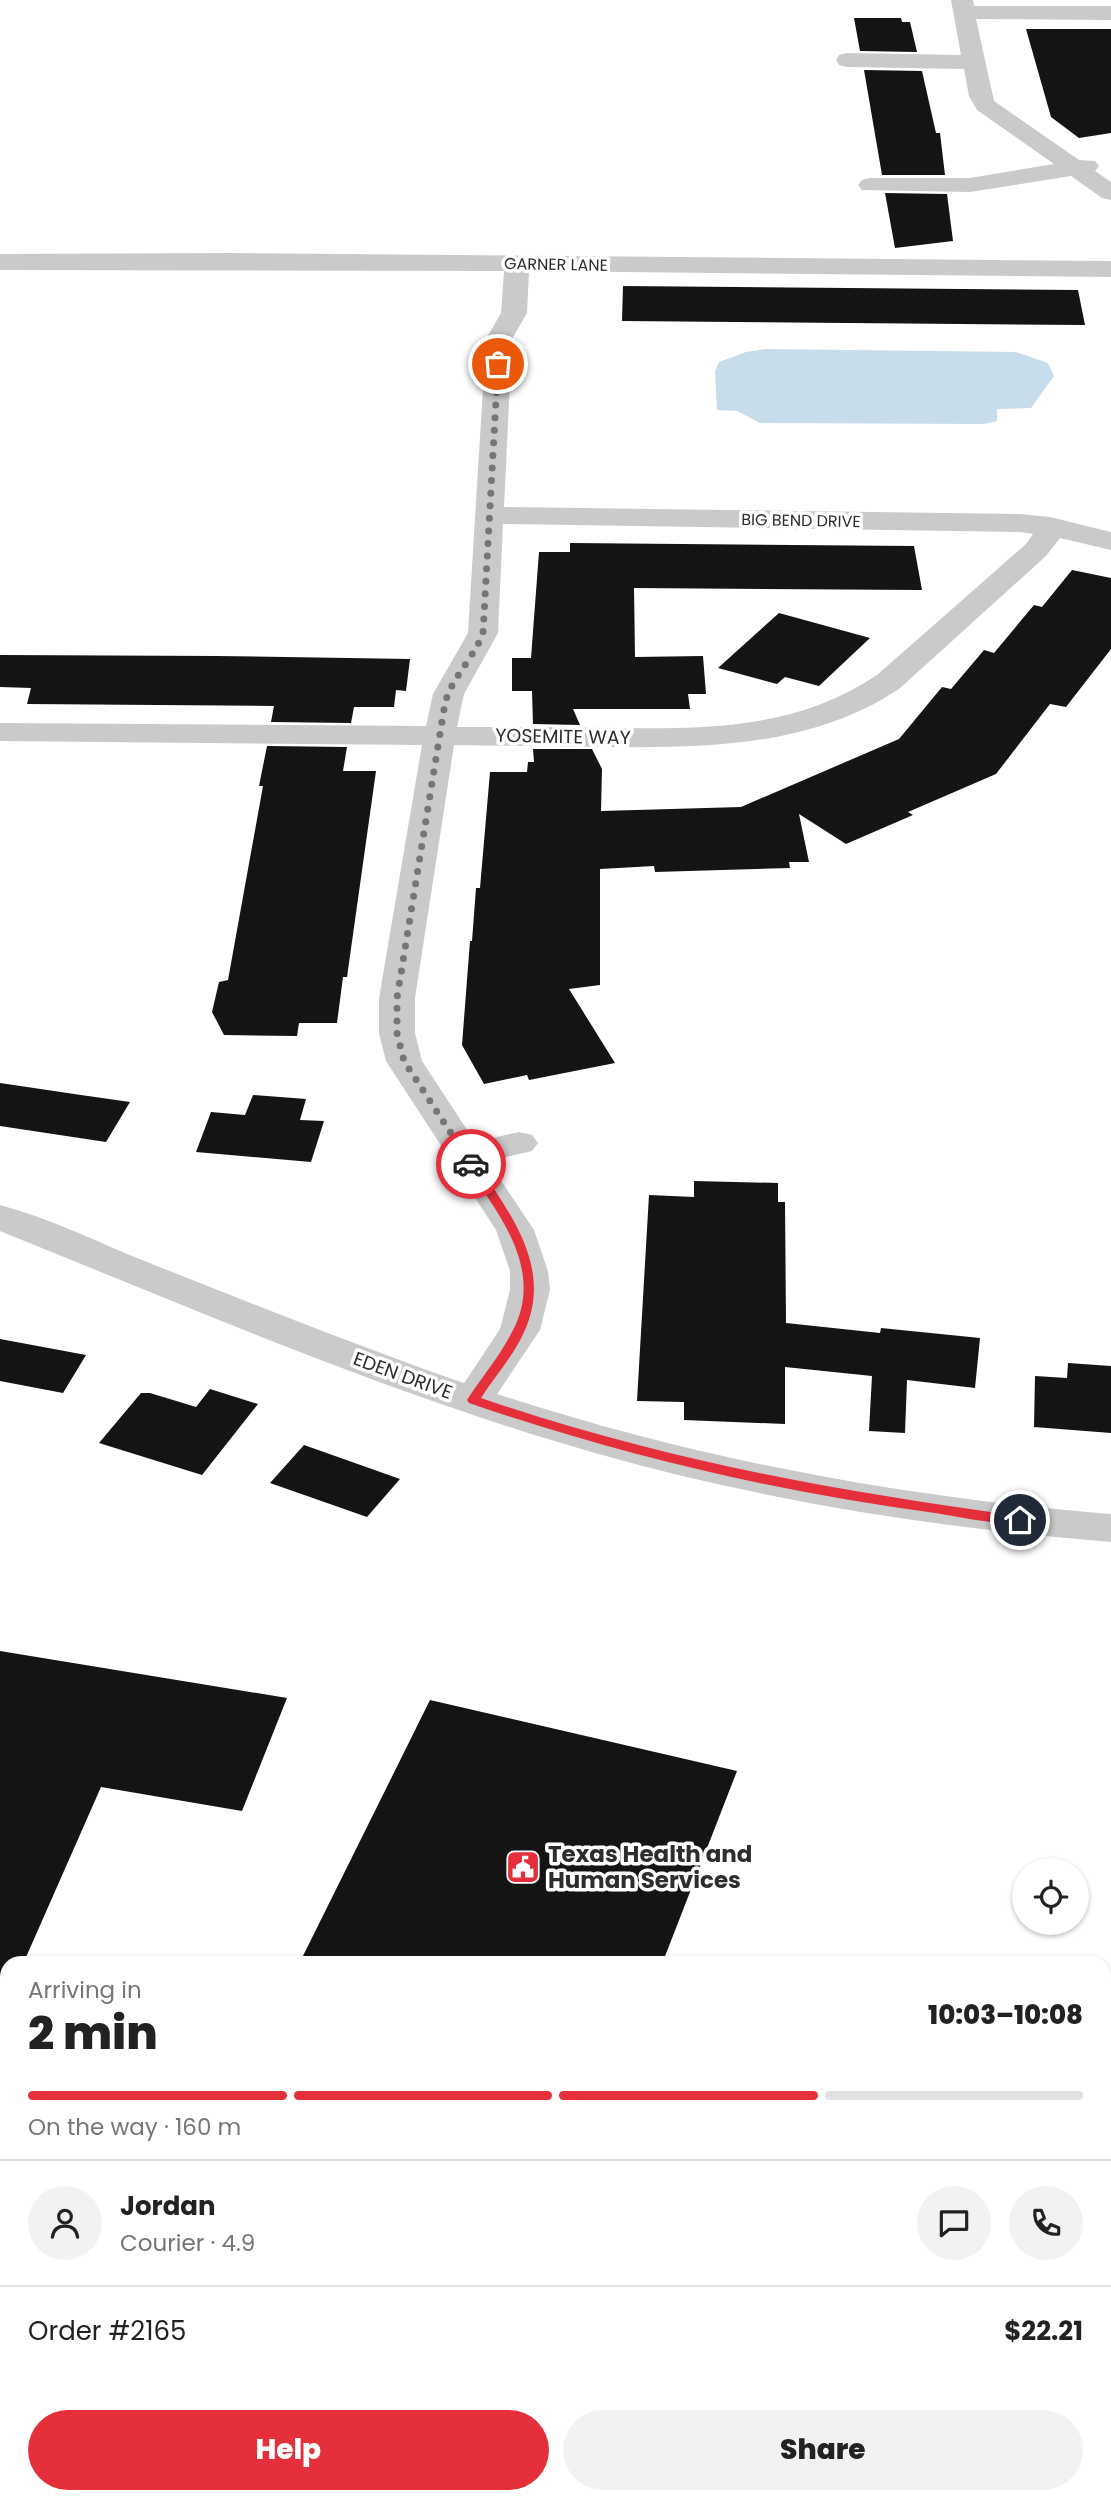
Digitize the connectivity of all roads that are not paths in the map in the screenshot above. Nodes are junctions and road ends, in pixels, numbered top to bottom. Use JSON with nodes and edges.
{"nodes":[{"id":1,"x":963,"y":6,"type":"edge"},
{"id":2,"x":1111,"y":13,"type":"edge"},
{"id":3,"x":847,"y":60,"type":"dead end"},
{"id":4,"x":974,"y":61,"type":"junction"},
{"id":5,"x":1111,"y":161,"type":"edge"},
{"id":6,"x":1073,"y":168,"type":"junction"},
{"id":7,"x":870,"y":185,"type":"dead end"},
{"id":8,"x":1111,"y":193,"type":"edge"},
{"id":9,"x":0,"y":262,"type":"edge"},
{"id":10,"x":517,"y":264,"type":"junction"},
{"id":11,"x":1111,"y":269,"type":"edge"},
{"id":12,"x":489,"y":516,"type":"junction"},
{"id":13,"x":1049,"y":526,"type":"junction"},
{"id":14,"x":1111,"y":541,"type":"edge"},
{"id":15,"x":0,"y":732,"type":"edge"},
{"id":16,"x":440,"y":735,"type":"junction"},
{"id":17,"x":519,"y":1143,"type":"dead end"},
{"id":18,"x":465,"y":1155,"type":"junction"},
{"id":19,"x":0,"y":1217,"type":"edge"},
{"id":20,"x":473,"y":1400,"type":"junction"},
{"id":21,"x":1111,"y":1528,"type":"edge"}],
"edges":[{"from":1,"to":2,"type":"street"},
{"from":1,"to":4,"type":"street"},
{"from":3,"to":4,"type":"street"},
{"from":4,"to":6,"type":"street"},
{"from":5,"to":6,"type":"street"},
{"from":6,"to":7,"type":"street"},
{"from":6,"to":8,"type":"street"},
{"from":9,"to":10,"type":"street","name":"GARNER LANE"},
{"from":10,"to":11,"type":"street","name":"GARNER LANE"},
{"from":10,"to":12,"type":"street"},
{"from":12,"to":13,"type":"street","name":"BIG BEND DRIVE"},
{"from":12,"to":16,"type":"street"},
{"from":13,"to":14,"type":"street","name":"BIG BEND DRIVE"},
{"from":13,"to":16,"type":"street","name":"YOSEMITE WAY"},
{"from":15,"to":16,"type":"street","name":"YOSEMITE WAY"},
{"from":16,"to":18,"type":"street"},
{"from":17,"to":18,"type":"street"},
{"from":18,"to":20,"type":"street"},
{"from":19,"to":20,"type":"street","name":"EDEN DRIVE"},
{"from":20,"to":21,"type":"street","name":"EDEN DRIVE"}]}
